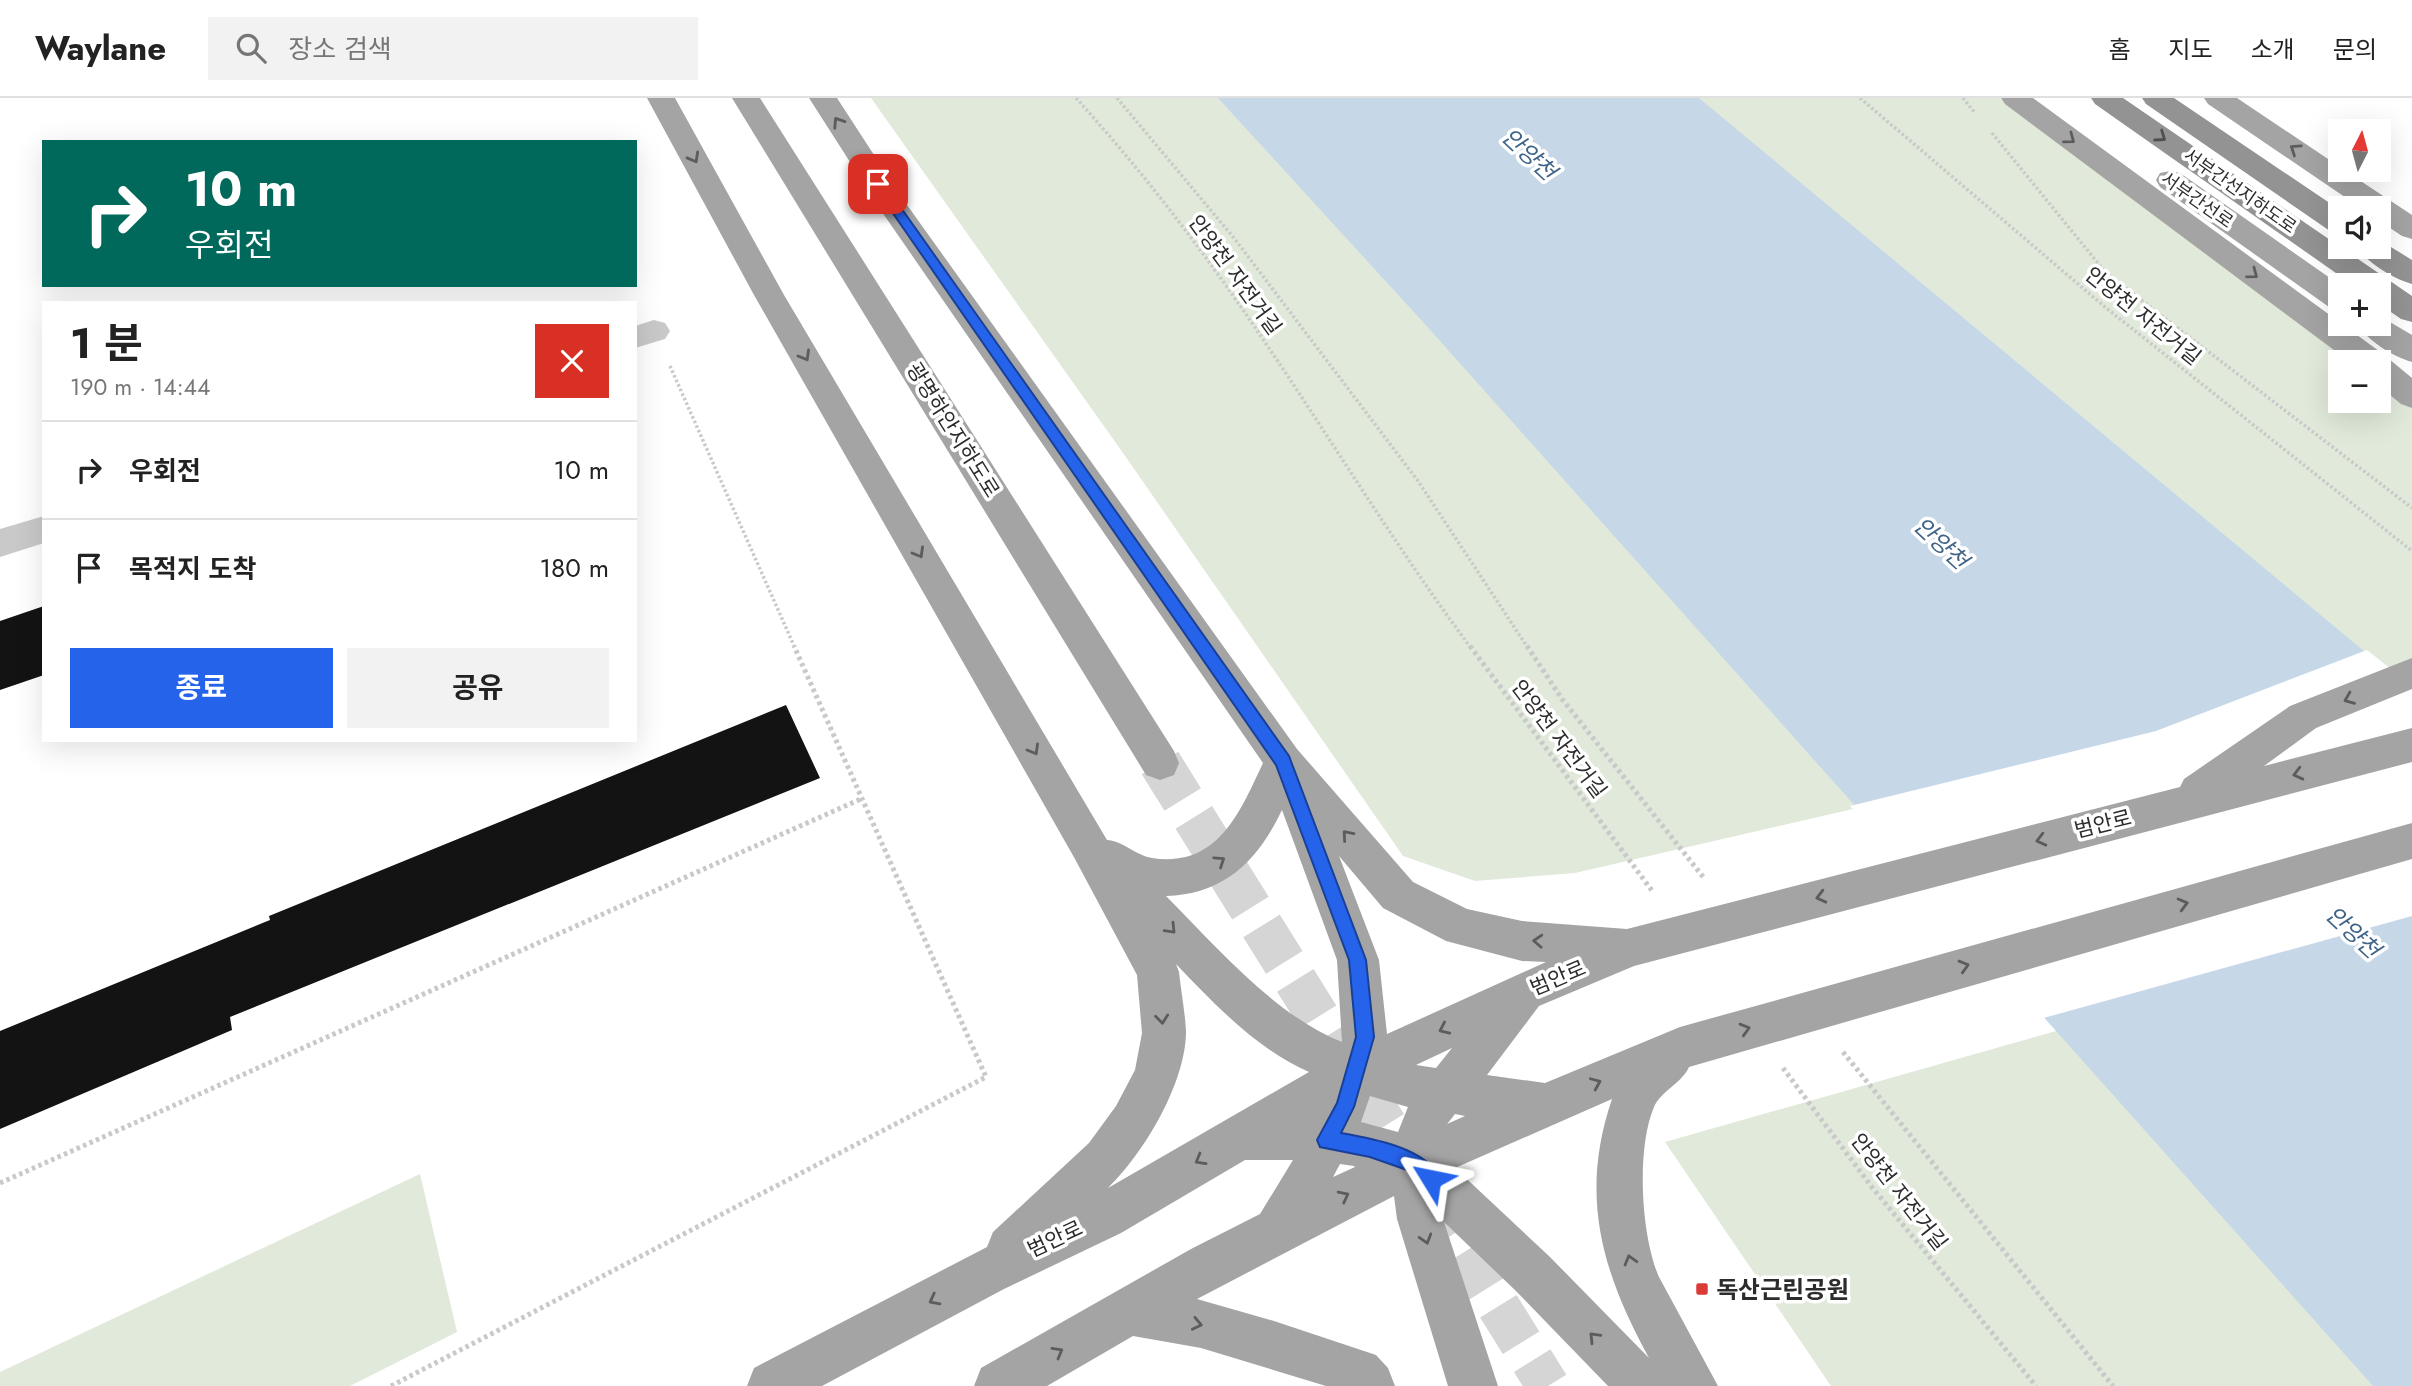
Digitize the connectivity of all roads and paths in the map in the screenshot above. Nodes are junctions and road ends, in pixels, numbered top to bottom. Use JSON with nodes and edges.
{"nodes":[{"id":1,"x":662,"y":98,"type":"edge"},
{"id":2,"x":746,"y":98,"type":"edge"},
{"id":3,"x":822,"y":98,"type":"edge"},
{"id":4,"x":1076,"y":98,"type":"edge"},
{"id":5,"x":1116,"y":98,"type":"edge"},
{"id":6,"x":1860,"y":98,"type":"edge"},
{"id":7,"x":1963,"y":98,"type":"edge"},
{"id":8,"x":2015,"y":98,"type":"edge"},
{"id":9,"x":2054,"y":98,"type":"edge"},
{"id":10,"x":2105,"y":98,"type":"edge"},
{"id":11,"x":2156,"y":98,"type":"edge"},
{"id":12,"x":2218,"y":98,"type":"edge"},
{"id":13,"x":1980,"y":119,"type":"dead end"},
{"id":14,"x":1989,"y":129,"type":"dead end"},
{"id":15,"x":2328,"y":216,"type":"edge"},
{"id":16,"x":2412,"y":229,"type":"edge"},
{"id":17,"x":2390,"y":259,"type":"edge"},
{"id":18,"x":2356,"y":273,"type":"edge"},
{"id":19,"x":2412,"y":274,"type":"edge"},
{"id":20,"x":2328,"y":292,"type":"edge"},
{"id":21,"x":2391,"y":297,"type":"edge"},
{"id":22,"x":2412,"y":312,"type":"edge"},
{"id":23,"x":645,"y":334,"type":"edge"},
{"id":24,"x":2390,"y":336,"type":"edge"},
{"id":25,"x":2354,"y":350,"type":"edge"},
{"id":26,"x":2412,"y":351,"type":"edge"},
{"id":27,"x":2412,"y":508,"type":"edge"},
{"id":28,"x":42,"y":530,"type":"edge"},
{"id":29,"x":0,"y":544,"type":"edge"},
{"id":30,"x":2412,"y":551,"type":"edge"},
{"id":31,"x":2412,"y":673,"type":"edge"},
{"id":32,"x":2412,"y":745,"type":"edge"},
{"id":33,"x":1283,"y":761,"type":"junction"},
{"id":34,"x":1160,"y":763,"type":"tunnel mouth"},
{"id":35,"x":863,"y":798,"type":"junction"},
{"id":36,"x":2179,"y":805,"type":"junction"},
{"id":37,"x":2412,"y":841,"type":"edge"},
{"id":38,"x":1089,"y":845,"type":"junction"},
{"id":39,"x":1709,"y":884,"type":"dead end"},
{"id":40,"x":1658,"y":899,"type":"dead end"},
{"id":41,"x":1630,"y":947,"type":"junction"},
{"id":42,"x":1528,"y":990,"type":"junction"},
{"id":43,"x":1838,"y":1046,"type":"dead end"},
{"id":44,"x":1680,"y":1048,"type":"junction"},
{"id":45,"x":1781,"y":1065,"type":"dead end"},
{"id":46,"x":1357,"y":1070,"type":"junction"},
{"id":47,"x":1445,"y":1090,"type":"junction"},
{"id":48,"x":1545,"y":1105,"type":"junction"},
{"id":49,"x":1240,"y":1137,"type":"junction"},
{"id":50,"x":1326,"y":1140,"type":"junction"},
{"id":51,"x":1413,"y":1163,"type":"junction"},
{"id":52,"x":0,"y":1183,"type":"edge"},
{"id":53,"x":1276,"y":1231,"type":"junction"},
{"id":54,"x":986,"y":1272,"type":"junction"},
{"id":55,"x":1130,"y":1311,"type":"junction"},
{"id":56,"x":391,"y":1386,"type":"edge"},
{"id":57,"x":772,"y":1386,"type":"edge"},
{"id":58,"x":999,"y":1386,"type":"edge"},
{"id":59,"x":1370,"y":1386,"type":"edge"},
{"id":60,"x":1473,"y":1386,"type":"edge"},
{"id":61,"x":1642,"y":1386,"type":"edge"},
{"id":62,"x":1693,"y":1386,"type":"edge"},
{"id":63,"x":2036,"y":1386,"type":"edge"},
{"id":64,"x":2113,"y":1386,"type":"edge"}],
"edges":[{"from":1,"to":38,"type":"main road","one_way":true},
{"from":2,"to":34,"type":"main road","name":"광명하안지하도로"},
{"from":33,"to":3,"type":"main road","one_way":true},
{"from":4,"to":40,"type":"path","name":"안양천 자전거길"},
{"from":5,"to":39,"type":"path"},
{"from":6,"to":30,"type":"path","name":"안양천 자전거길"},
{"from":7,"to":13,"type":"path"},
{"from":8,"to":25,"type":"main road","one_way":true},
{"from":9,"to":20,"type":"main road","name":"서부간선로"},
{"from":10,"to":18,"type":"highway","name":"서부간선지하도로","one_way":true},
{"from":11,"to":15,"type":"highway","name":"서부간선지하도로"},
{"from":16,"to":12,"type":"main road","one_way":true},
{"from":14,"to":27,"type":"path"},
{"from":17,"to":19,"type":"highway"},
{"from":21,"to":22,"type":"highway","name":"서부간선지하도로"},
{"from":23,"to":35,"type":"path"},
{"from":24,"to":26,"type":"main road"},
{"from":28,"to":29,"type":"lane"},
{"from":31,"to":36,"type":"main road","one_way":true},
{"from":32,"to":36,"type":"main road","name":"범안로","one_way":true},
{"from":38,"to":33,"type":"main road","one_way":true},
{"from":41,"to":33,"type":"main road","one_way":true},
{"from":33,"to":46,"type":"main road"},
{"from":35,"to":52,"type":"path"},
{"from":35,"to":56,"type":"path"},
{"from":36,"to":41,"type":"main road","name":"범안로","one_way":true},
{"from":44,"to":37,"type":"main road","one_way":true},
{"from":38,"to":46,"type":"main road","one_way":true},
{"from":38,"to":54,"type":"main road","one_way":true},
{"from":41,"to":42,"type":"main road","name":"범안로"},
{"from":42,"to":46,"type":"main road","name":"범안로","one_way":true},
{"from":42,"to":47,"type":"main road"},
{"from":43,"to":64,"type":"path"},
{"from":48,"to":44,"type":"main road","one_way":true},
{"from":62,"to":44,"type":"main road","one_way":true},
{"from":45,"to":63,"type":"path","name":"안양천 자전거길"},
{"from":46,"to":47,"type":"main road"},
{"from":46,"to":49,"type":"main road","name":"범안로"},
{"from":46,"to":50,"type":"main road"},
{"from":47,"to":48,"type":"main road"},
{"from":47,"to":51,"type":"main road"},
{"from":48,"to":51,"type":"main road"},
{"from":49,"to":50,"type":"main road"},
{"from":49,"to":54,"type":"main road","name":"범안로","one_way":true},
{"from":50,"to":51,"type":"main road"},
{"from":50,"to":53,"type":"main road"},
{"from":53,"to":51,"type":"main road","one_way":true},
{"from":51,"to":60,"type":"main road","one_way":true},
{"from":61,"to":51,"type":"main road","one_way":true},
{"from":53,"to":55,"type":"main road"},
{"from":54,"to":57,"type":"main road","name":"범안로","one_way":true},
{"from":58,"to":55,"type":"main road","one_way":true},
{"from":55,"to":59,"type":"main road","one_way":true}]}
